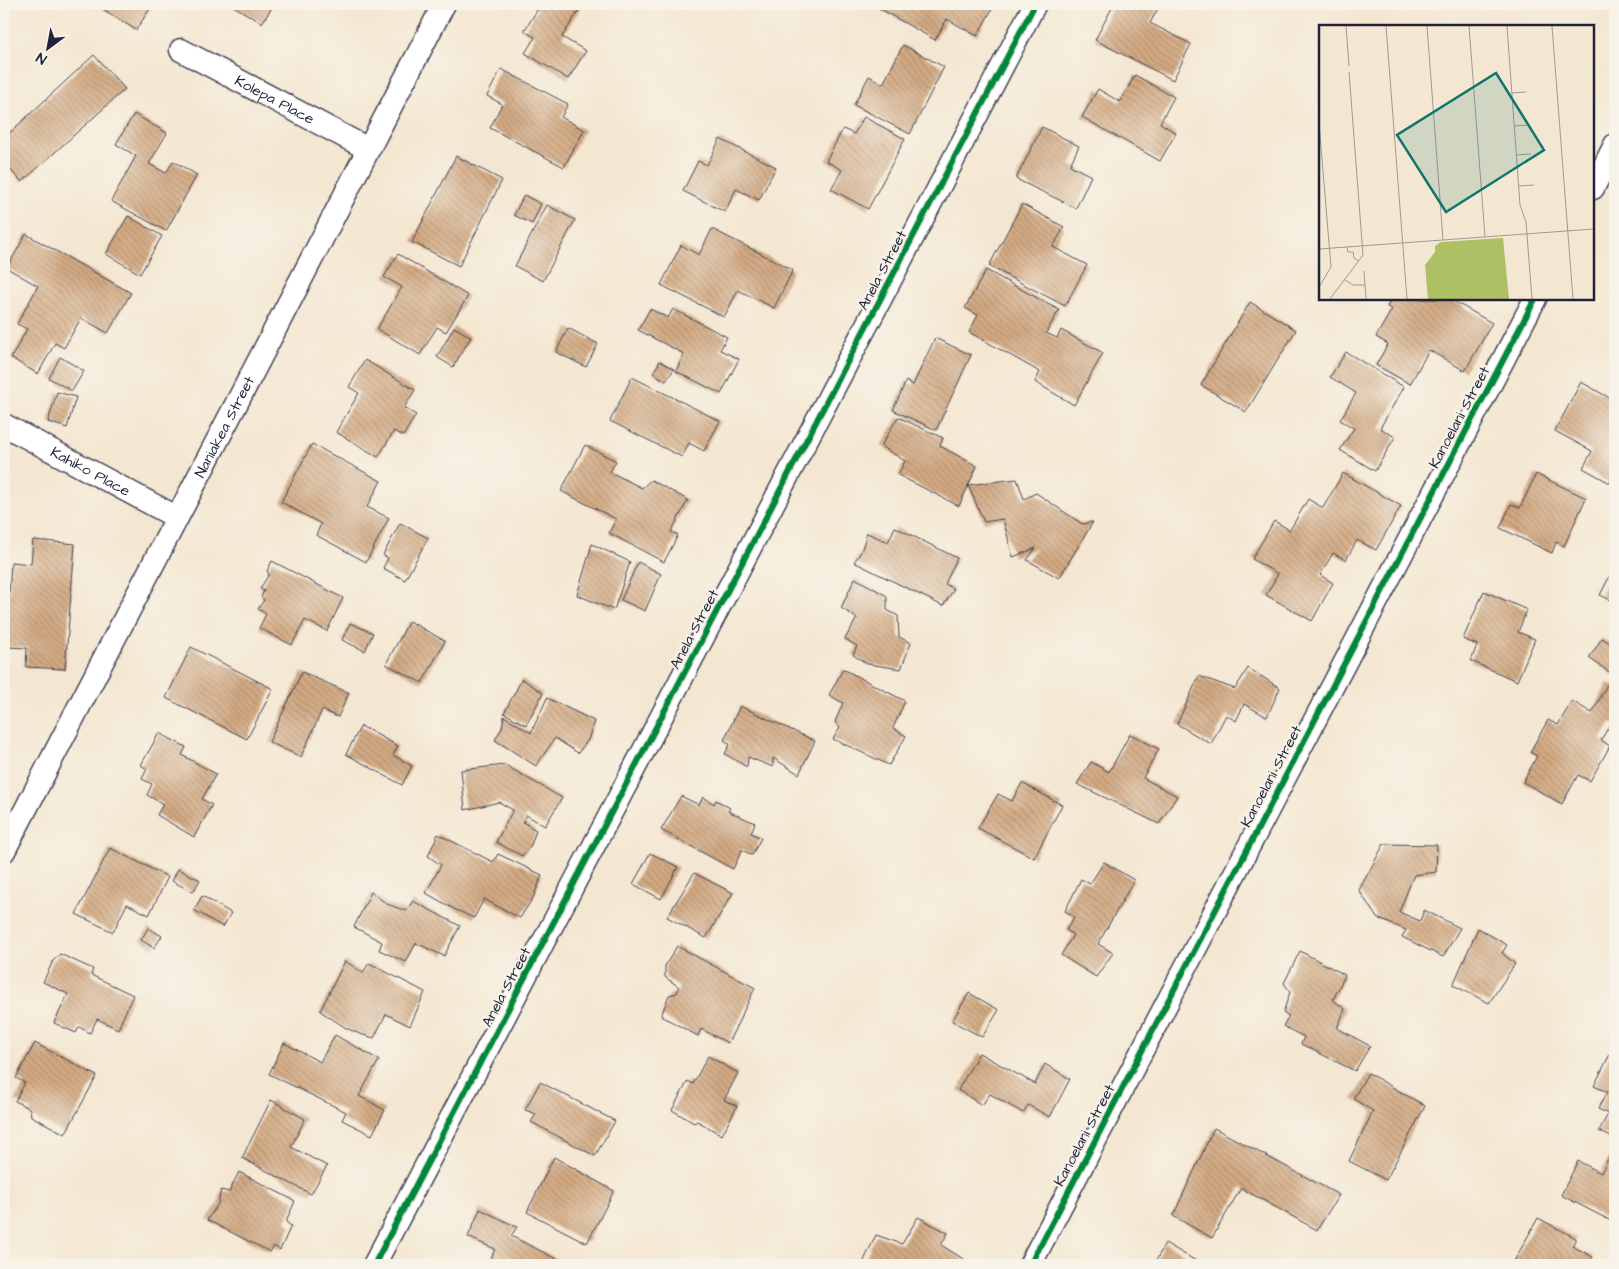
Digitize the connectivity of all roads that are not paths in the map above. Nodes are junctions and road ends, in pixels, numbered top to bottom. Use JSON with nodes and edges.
{"nodes":[{"id":1,"x":444,"y":4,"type":"edge"},
{"id":2,"x":1035,"y":4,"type":"edge"},
{"id":3,"x":181,"y":50,"type":"dead end"},
{"id":4,"x":1615,"y":145,"type":"edge"},
{"id":5,"x":368,"y":149,"type":"junction"},
{"id":6,"x":1594,"y":186,"type":"edge"},
{"id":7,"x":1534,"y":300,"type":"edge"},
{"id":8,"x":4,"y":425,"type":"edge"},
{"id":9,"x":176,"y":517,"type":"junction"},
{"id":10,"x":4,"y":851,"type":"edge"},
{"id":11,"x":374,"y":1265,"type":"edge"},
{"id":12,"x":1030,"y":1265,"type":"edge"}],
"edges":[{"from":1,"to":5,"type":"street","name":"Naniakea Street"},
{"from":2,"to":11,"type":"street","name":"Anela Street"},
{"from":3,"to":5,"type":"street","name":"Kolepa Place"},
{"from":4,"to":6,"type":"street"},
{"from":5,"to":9,"type":"street","name":"Naniakea Street"},
{"from":7,"to":12,"type":"street","name":"Kanoelani Street"},
{"from":8,"to":9,"type":"street","name":"Kahiko Place"},
{"from":9,"to":10,"type":"street","name":"Naniakea Street"}]}
